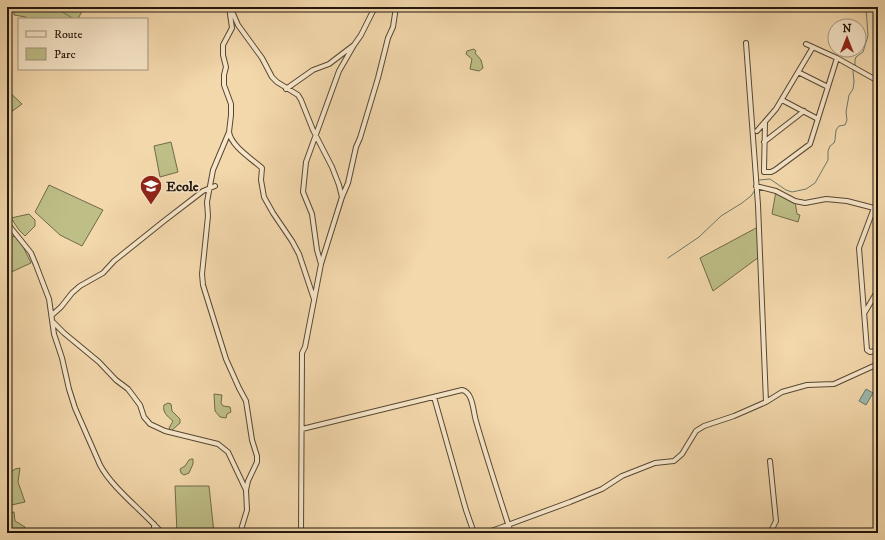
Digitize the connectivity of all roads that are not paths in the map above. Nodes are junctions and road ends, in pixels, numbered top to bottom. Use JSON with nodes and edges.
{"nodes":[{"id":1,"x":230,"y":7,"type":"edge"},
{"id":2,"x":375,"y":7,"type":"edge"},
{"id":3,"x":396,"y":7,"type":"edge"},
{"id":4,"x":746,"y":43,"type":"dead end"},
{"id":5,"x":806,"y":44,"type":"dead end"},
{"id":6,"x":354,"y":45,"type":"junction"},
{"id":7,"x":813,"y":47,"type":"junction"},
{"id":8,"x":827,"y":53,"type":"edge"},
{"id":9,"x":837,"y":58,"type":"joint"},
{"id":10,"x":798,"y":72,"type":"junction"},
{"id":11,"x":878,"y":81,"type":"edge"},
{"id":12,"x":828,"y":87,"type":"junction"},
{"id":13,"x":286,"y":89,"type":"junction"},
{"id":14,"x":782,"y":100,"type":"junction"},
{"id":15,"x":804,"y":112,"type":"junction"},
{"id":16,"x":818,"y":119,"type":"junction"},
{"id":17,"x":765,"y":123,"type":"junction"},
{"id":18,"x":758,"y":131,"type":"dead end"},
{"id":19,"x":229,"y":132,"type":"junction"},
{"id":20,"x":316,"y":136,"type":"junction"},
{"id":21,"x":764,"y":142,"type":"junction"},
{"id":22,"x":215,"y":186,"type":"dead end"},
{"id":23,"x":756,"y":186,"type":"junction"},
{"id":24,"x":210,"y":189,"type":"junction"},
{"id":25,"x":342,"y":197,"type":"junction"},
{"id":26,"x":876,"y":208,"type":"edge"},
{"id":27,"x":7,"y":223,"type":"edge"},
{"id":28,"x":321,"y":264,"type":"junction"},
{"id":29,"x":878,"y":290,"type":"edge"},
{"id":30,"x":314,"y":300,"type":"junction"},
{"id":31,"x":864,"y":312,"type":"junction"},
{"id":32,"x":52,"y":315,"type":"junction"},
{"id":33,"x":53,"y":322,"type":"junction"},
{"id":34,"x":878,"y":346,"type":"edge"},
{"id":35,"x":878,"y":364,"type":"edge"},
{"id":36,"x":434,"y":397,"type":"junction"},
{"id":37,"x":766,"y":402,"type":"junction"},
{"id":38,"x":302,"y":429,"type":"junction"},
{"id":39,"x":770,"y":461,"type":"dead end"},
{"id":40,"x":246,"y":490,"type":"junction"},
{"id":41,"x":154,"y":524,"type":"junction"},
{"id":42,"x":508,"y":524,"type":"junction"},
{"id":43,"x":154,"y":533,"type":"edge"},
{"id":44,"x":162,"y":533,"type":"edge"},
{"id":45,"x":240,"y":533,"type":"edge"},
{"id":46,"x":301,"y":533,"type":"edge"},
{"id":47,"x":474,"y":533,"type":"edge"},
{"id":48,"x":486,"y":533,"type":"edge"},
{"id":49,"x":511,"y":533,"type":"edge"},
{"id":50,"x":770,"y":533,"type":"edge"}],
"edges":[{"from":1,"to":13,"type":"street"},
{"from":1,"to":19,"type":"street"},
{"from":2,"to":6,"type":"street"},
{"from":3,"to":25,"type":"street"},
{"from":4,"to":23,"type":"street"},
{"from":5,"to":7,"type":"street"},
{"from":6,"to":13,"type":"street"},
{"from":6,"to":20,"type":"street"},
{"from":7,"to":8,"type":"street"},
{"from":7,"to":10,"type":"street"},
{"from":9,"to":11,"type":"street"},
{"from":9,"to":12,"type":"street"},
{"from":10,"to":12,"type":"street"},
{"from":10,"to":14,"type":"street"},
{"from":12,"to":16,"type":"street"},
{"from":13,"to":20,"type":"street"},
{"from":14,"to":15,"type":"street"},
{"from":14,"to":17,"type":"street"},
{"from":15,"to":16,"type":"street"},
{"from":15,"to":21,"type":"street"},
{"from":16,"to":21,"type":"street"},
{"from":17,"to":18,"type":"street"},
{"from":17,"to":21,"type":"street"},
{"from":19,"to":24,"type":"street"},
{"from":19,"to":30,"type":"street"},
{"from":20,"to":25,"type":"street"},
{"from":20,"to":28,"type":"street"},
{"from":22,"to":24,"type":"street"},
{"from":23,"to":26,"type":"street"},
{"from":23,"to":37,"type":"street"},
{"from":24,"to":32,"type":"street"},
{"from":24,"to":40,"type":"street"},
{"from":25,"to":28,"type":"street"},
{"from":26,"to":31,"type":"street"},
{"from":27,"to":32,"type":"street"},
{"from":28,"to":30,"type":"street"},
{"from":29,"to":31,"type":"street"},
{"from":30,"to":38,"type":"street"},
{"from":31,"to":34,"type":"street"},
{"from":32,"to":33,"type":"street"},
{"from":33,"to":40,"type":"street"},
{"from":33,"to":41,"type":"street"},
{"from":35,"to":37,"type":"street"},
{"from":36,"to":38,"type":"street"},
{"from":36,"to":42,"type":"street"},
{"from":36,"to":47,"type":"street"},
{"from":37,"to":42,"type":"street"},
{"from":38,"to":46,"type":"street"},
{"from":39,"to":50,"type":"street"},
{"from":40,"to":45,"type":"street"},
{"from":41,"to":43,"type":"street"},
{"from":41,"to":44,"type":"street"},
{"from":42,"to":48,"type":"street"},
{"from":42,"to":49,"type":"street"}]}
